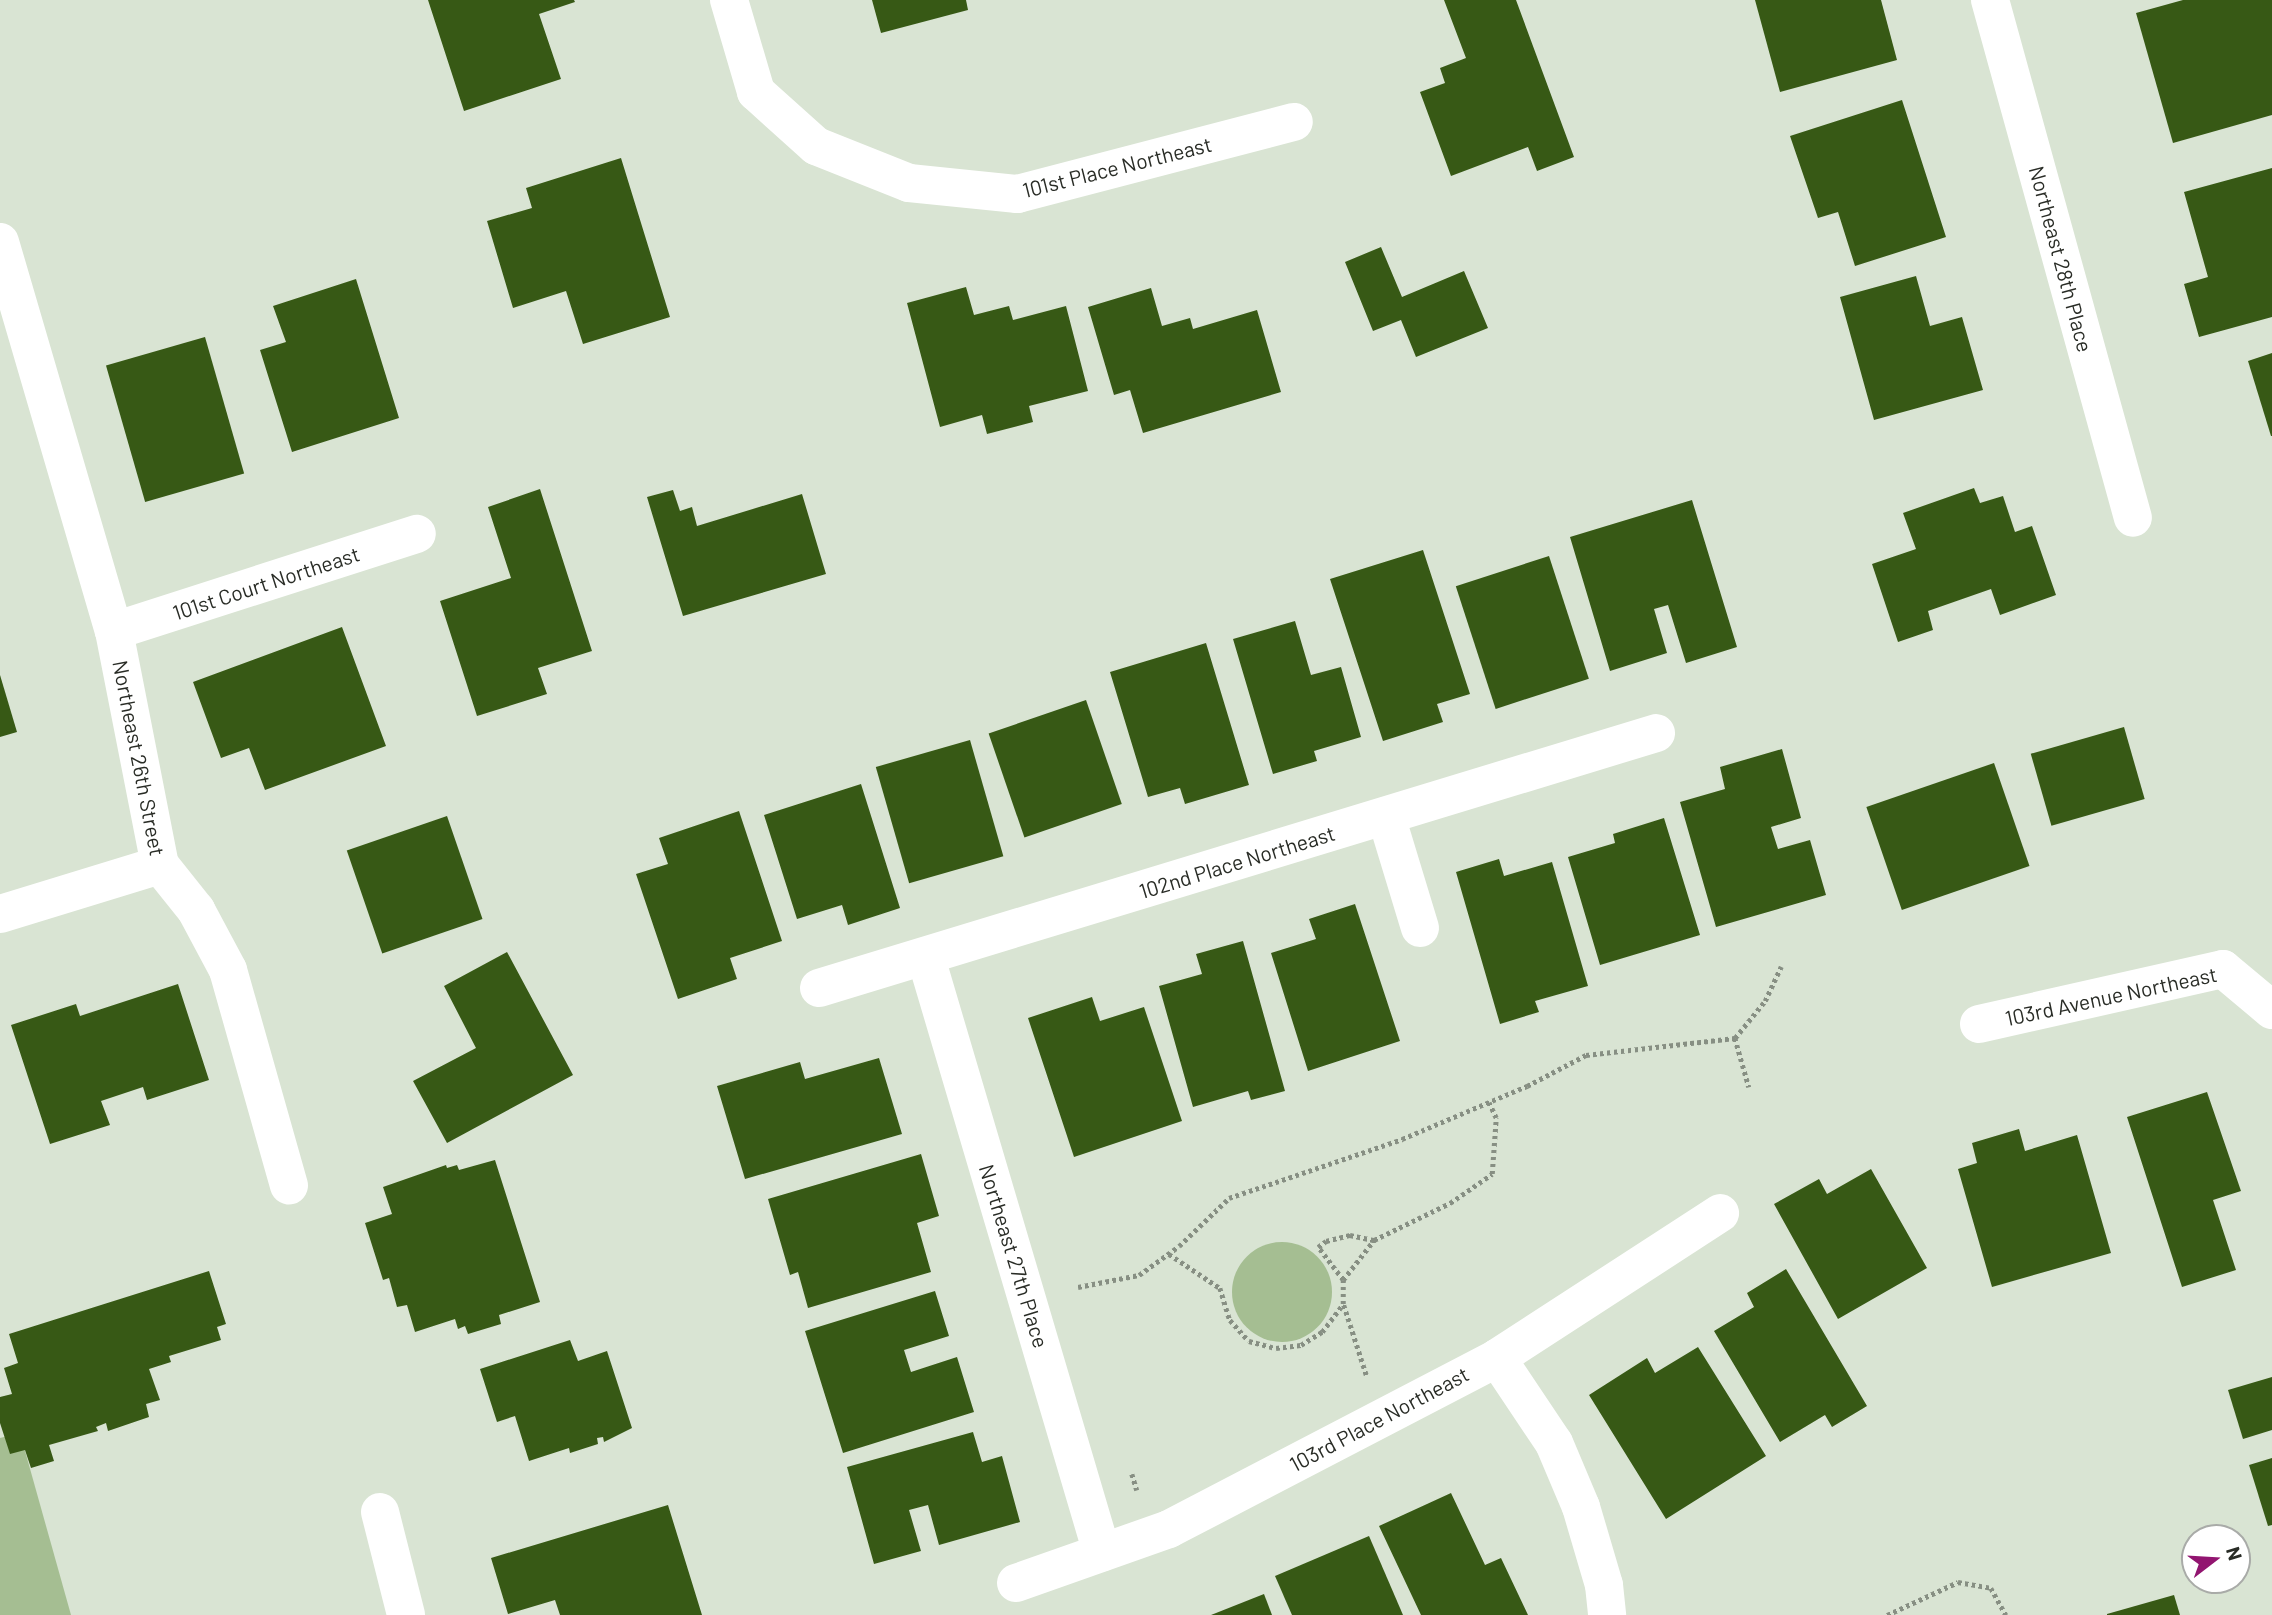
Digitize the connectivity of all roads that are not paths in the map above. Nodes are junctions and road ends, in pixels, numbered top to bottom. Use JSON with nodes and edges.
{"nodes":[{"id":1,"x":729,"y":0,"type":"edge"},
{"id":2,"x":1990,"y":0,"type":"edge"},
{"id":3,"x":1294,"y":122,"type":"dead end"},
{"id":4,"x":0,"y":242,"type":"edge"},
{"id":5,"x":2133,"y":518,"type":"dead end"},
{"id":6,"x":417,"y":534,"type":"dead end"},
{"id":7,"x":114,"y":631,"type":"junction"},
{"id":8,"x":1656,"y":733,"type":"dead end"},
{"id":9,"x":1386,"y":816,"type":"junction"},
{"id":10,"x":160,"y":865,"type":"junction"},
{"id":11,"x":0,"y":914,"type":"edge"},
{"id":12,"x":1420,"y":928,"type":"dead end"},
{"id":13,"x":926,"y":958,"type":"junction"},
{"id":14,"x":818,"y":988,"type":"dead end"},
{"id":15,"x":2272,"y":1010,"type":"edge"},
{"id":16,"x":1979,"y":1024,"type":"dead end"},
{"id":17,"x":289,"y":1185,"type":"dead end"},
{"id":18,"x":1720,"y":1213,"type":"dead end"},
{"id":19,"x":1497,"y":1358,"type":"junction"},
{"id":20,"x":380,"y":1511,"type":"dead end"},
{"id":21,"x":1102,"y":1553,"type":"junction"},
{"id":22,"x":1016,"y":1583,"type":"dead end"},
{"id":23,"x":406,"y":1615,"type":"edge"},
{"id":24,"x":1607,"y":1615,"type":"edge"}],
"edges":[{"from":1,"to":3,"type":"street","name":"101st Place Northeast"},
{"from":2,"to":5,"type":"street","name":"Northeast 28th Place"},
{"from":4,"to":7,"type":"street","name":"Northeast 26th Street"},
{"from":6,"to":7,"type":"street","name":"101st Court Northeast"},
{"from":7,"to":10,"type":"street","name":"Northeast 26th Street"},
{"from":8,"to":9,"type":"street","name":"102nd Place Northeast"},
{"from":9,"to":12,"type":"street"},
{"from":9,"to":13,"type":"street","name":"102nd Place Northeast"},
{"from":10,"to":11,"type":"street"},
{"from":10,"to":17,"type":"street","name":"Northeast 26th Street"},
{"from":13,"to":14,"type":"street","name":"102nd Place Northeast"},
{"from":13,"to":21,"type":"street","name":"Northeast 27th Place"},
{"from":15,"to":16,"type":"street","name":"103rd Avenue Northeast"},
{"from":18,"to":19,"type":"street","name":"103rd Place Northeast"},
{"from":19,"to":21,"type":"street","name":"103rd Place Northeast"},
{"from":19,"to":24,"type":"street"},
{"from":20,"to":23,"type":"street"},
{"from":21,"to":22,"type":"street","name":"103rd Place Northeast"}]}
